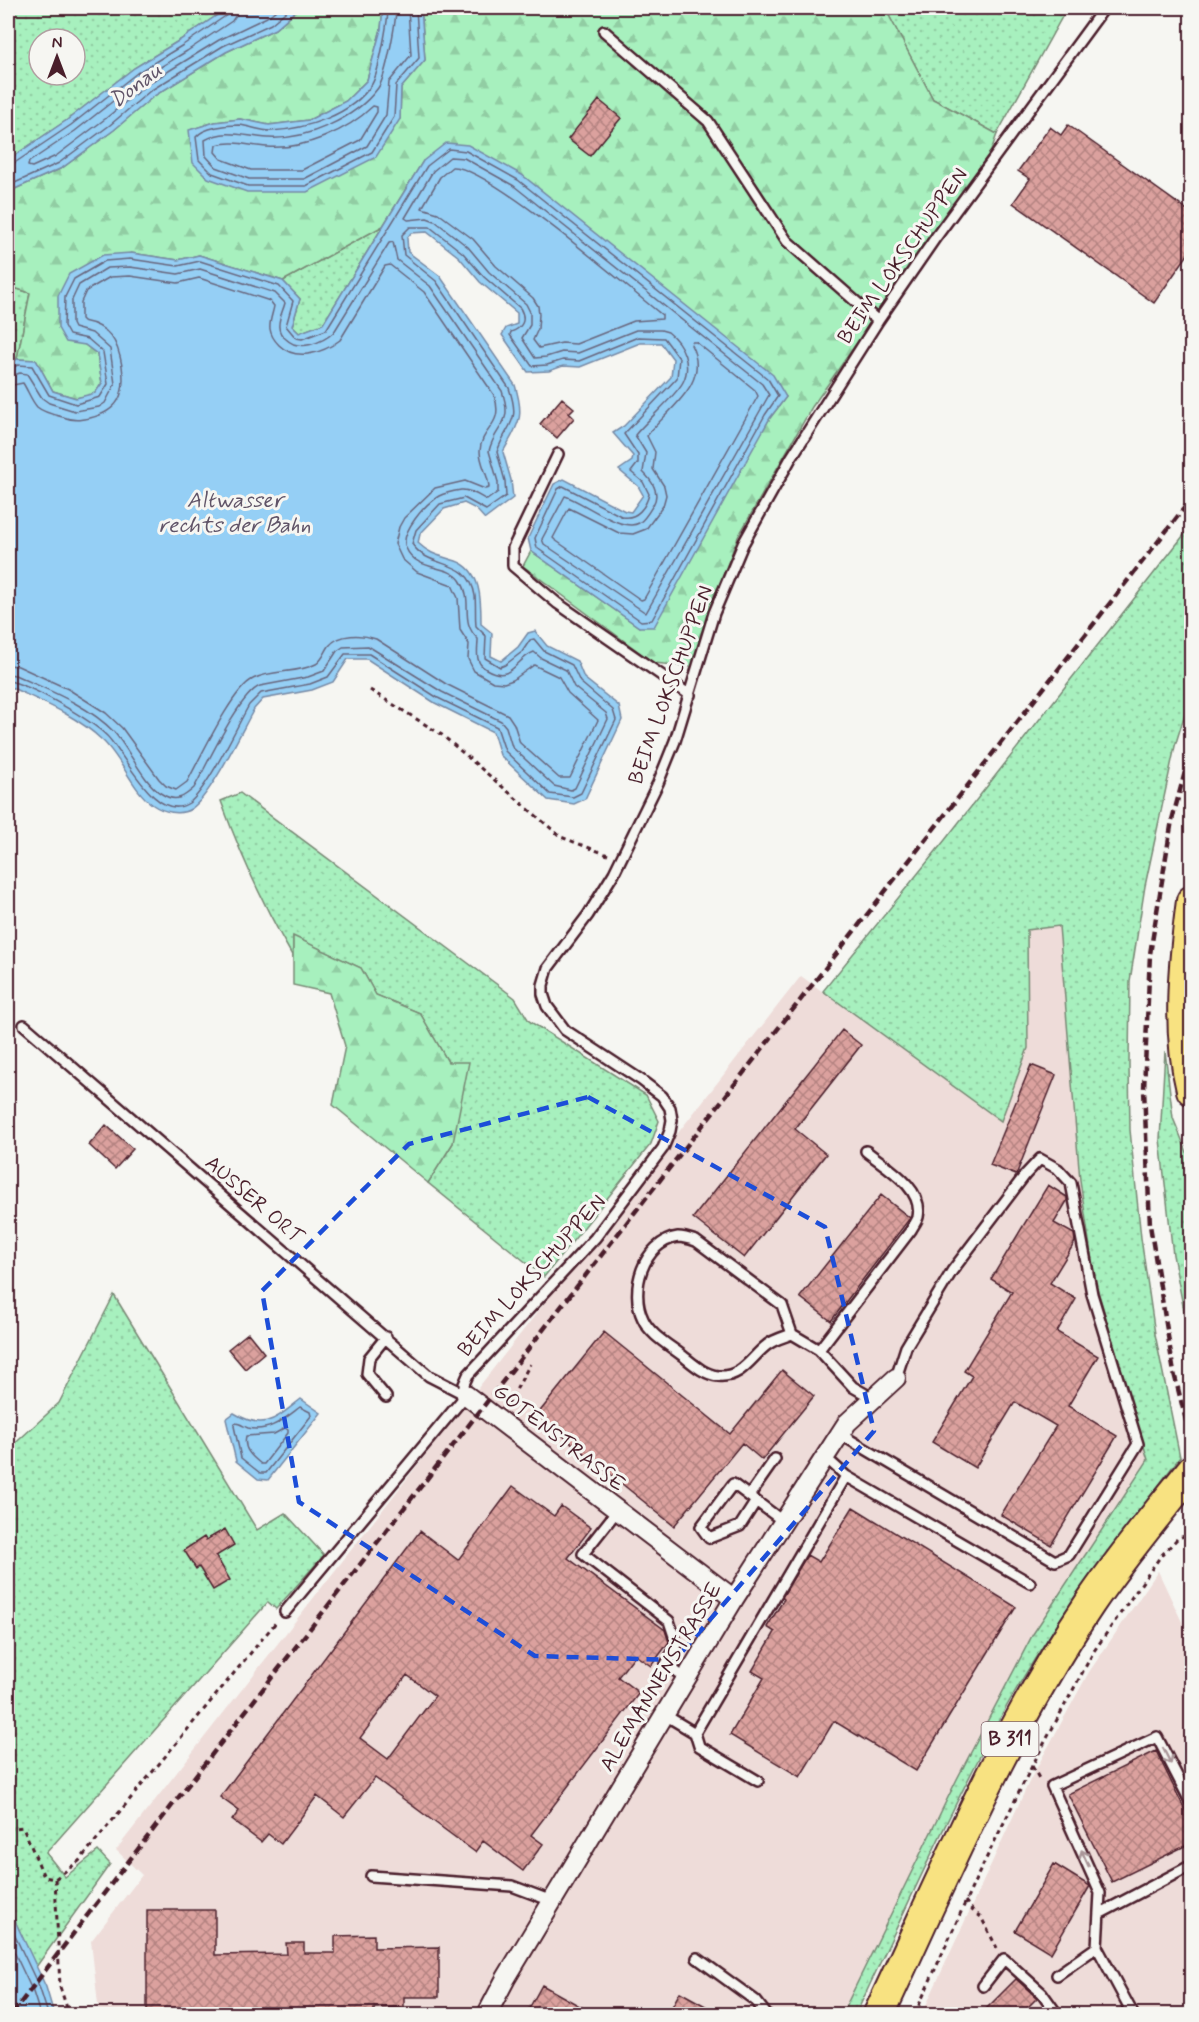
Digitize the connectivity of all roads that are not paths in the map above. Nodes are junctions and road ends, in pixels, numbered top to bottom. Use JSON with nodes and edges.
{"nodes":[{"id":1,"x":1104,"y":8,"type":"edge"},
{"id":2,"x":604,"y":31,"type":"dead end"},
{"id":3,"x":878,"y":321,"type":"junction"},
{"id":4,"x":558,"y":454,"type":"dead end"},
{"id":5,"x":690,"y":695,"type":"junction"},
{"id":6,"x":1191,"y":901,"type":"edge"},
{"id":7,"x":24,"y":1024,"type":"dead end"},
{"id":8,"x":1191,"y":1090,"type":"edge"},
{"id":9,"x":866,"y":1151,"type":"dead end"},
{"id":10,"x":792,"y":1334,"type":"junction"},
{"id":11,"x":386,"y":1337,"type":"junction"},
{"id":12,"x":819,"y":1350,"type":"junction"},
{"id":13,"x":896,"y":1378,"type":"joint"},
{"id":14,"x":466,"y":1395,"type":"junction"},
{"id":15,"x":386,"y":1397,"type":"dead end"},
{"id":16,"x":874,"y":1399,"type":"junction"},
{"id":17,"x":840,"y":1434,"type":"junction"},
{"id":18,"x":825,"y":1457,"type":"junction"},
{"id":19,"x":775,"y":1460,"type":"dead end"},
{"id":20,"x":1191,"y":1470,"type":"edge"},
{"id":21,"x":846,"y":1476,"type":"junction"},
{"id":22,"x":752,"y":1499,"type":"junction"},
{"id":23,"x":617,"y":1511,"type":"junction"},
{"id":24,"x":784,"y":1522,"type":"junction"},
{"id":25,"x":1030,"y":1583,"type":"dead end"},
{"id":26,"x":734,"y":1599,"type":"junction"},
{"id":27,"x":285,"y":1611,"type":"road end"},
{"id":28,"x":686,"y":1679,"type":"junction"},
{"id":29,"x":665,"y":1714,"type":"junction"},
{"id":30,"x":695,"y":1733,"type":"junction"},
{"id":31,"x":758,"y":1781,"type":"dead end"},
{"id":32,"x":1191,"y":1805,"type":"edge"},
{"id":33,"x":1191,"y":1865,"type":"edge"},
{"id":34,"x":371,"y":1876,"type":"dead end"},
{"id":35,"x":552,"y":1901,"type":"junction"},
{"id":36,"x":1099,"y":1914,"type":"junction"},
{"id":37,"x":1097,"y":1947,"type":"junction"},
{"id":38,"x":697,"y":1958,"type":"dead end"},
{"id":39,"x":1057,"y":1975,"type":"dead end"},
{"id":40,"x":983,"y":1986,"type":"dead end"},
{"id":41,"x":486,"y":2014,"type":"edge"},
{"id":42,"x":766,"y":2014,"type":"edge"},
{"id":43,"x":879,"y":2014,"type":"edge"},
{"id":44,"x":1058,"y":2014,"type":"edge"},
{"id":45,"x":1133,"y":2014,"type":"edge"}],
"edges":[{"from":1,"to":3,"type":"lane","name":"BEIM LOKSCHUPPEN"},
{"from":2,"to":3,"type":"lane"},
{"from":3,"to":5,"type":"lane","name":"BEIM LOKSCHUPPEN"},
{"from":4,"to":5,"type":"lane"},
{"from":5,"to":14,"type":"lane","name":"BEIM LOKSCHUPPEN"},
{"from":6,"to":8,"type":"main road"},
{"from":7,"to":11,"type":"lane","name":"AUSSER ORT"},
{"from":9,"to":12,"type":"lane"},
{"from":10,"to":10,"type":"lane"},
{"from":10,"to":12,"type":"lane"},
{"from":11,"to":14,"type":"lane","name":"AUSSER ORT"},
{"from":11,"to":15,"type":"lane"},
{"from":12,"to":16,"type":"lane"},
{"from":13,"to":16,"type":"street","name":"ALEMANNENSTRASSE"},
{"from":13,"to":17,"type":"lane"},
{"from":14,"to":23,"type":"street","name":"GOTENSTRASSE"},
{"from":14,"to":27,"type":"lane","name":"GOTENSTRASSE"},
{"from":16,"to":17,"type":"street","name":"ALEMANNENSTRASSE"},
{"from":17,"to":18,"type":"street","name":"ALEMANNENSTRASSE"},
{"from":18,"to":21,"type":"lane"},
{"from":18,"to":24,"type":"street","name":"ALEMANNENSTRASSE"},
{"from":19,"to":22,"type":"lane"},
{"from":20,"to":43,"type":"main road","number":"B 311"},
{"from":21,"to":25,"type":"lane"},
{"from":21,"to":30,"type":"lane"},
{"from":22,"to":22,"type":"lane"},
{"from":22,"to":24,"type":"lane"},
{"from":23,"to":26,"type":"street","name":"GOTENSTRASSE"},
{"from":23,"to":28,"type":"lane"},
{"from":24,"to":26,"type":"street","name":"ALEMANNENSTRASSE"},
{"from":26,"to":28,"type":"street","name":"ALEMANNENSTRASSE"},
{"from":28,"to":29,"type":"street","name":"ALEMANNENSTRASSE"},
{"from":29,"to":30,"type":"lane"},
{"from":29,"to":35,"type":"street","name":"ALEMANNENSTRASSE"},
{"from":30,"to":31,"type":"lane"},
{"from":36,"to":32,"type":"lane","one_way":true},
{"from":33,"to":36,"type":"lane"},
{"from":34,"to":35,"type":"lane"},
{"from":35,"to":41,"type":"street","name":"ALEMANNENSTRASSE"},
{"from":36,"to":37,"type":"lane"},
{"from":37,"to":39,"type":"lane"},
{"from":37,"to":45,"type":"lane"},
{"from":38,"to":42,"type":"lane"},
{"from":40,"to":44,"type":"lane"}]}
